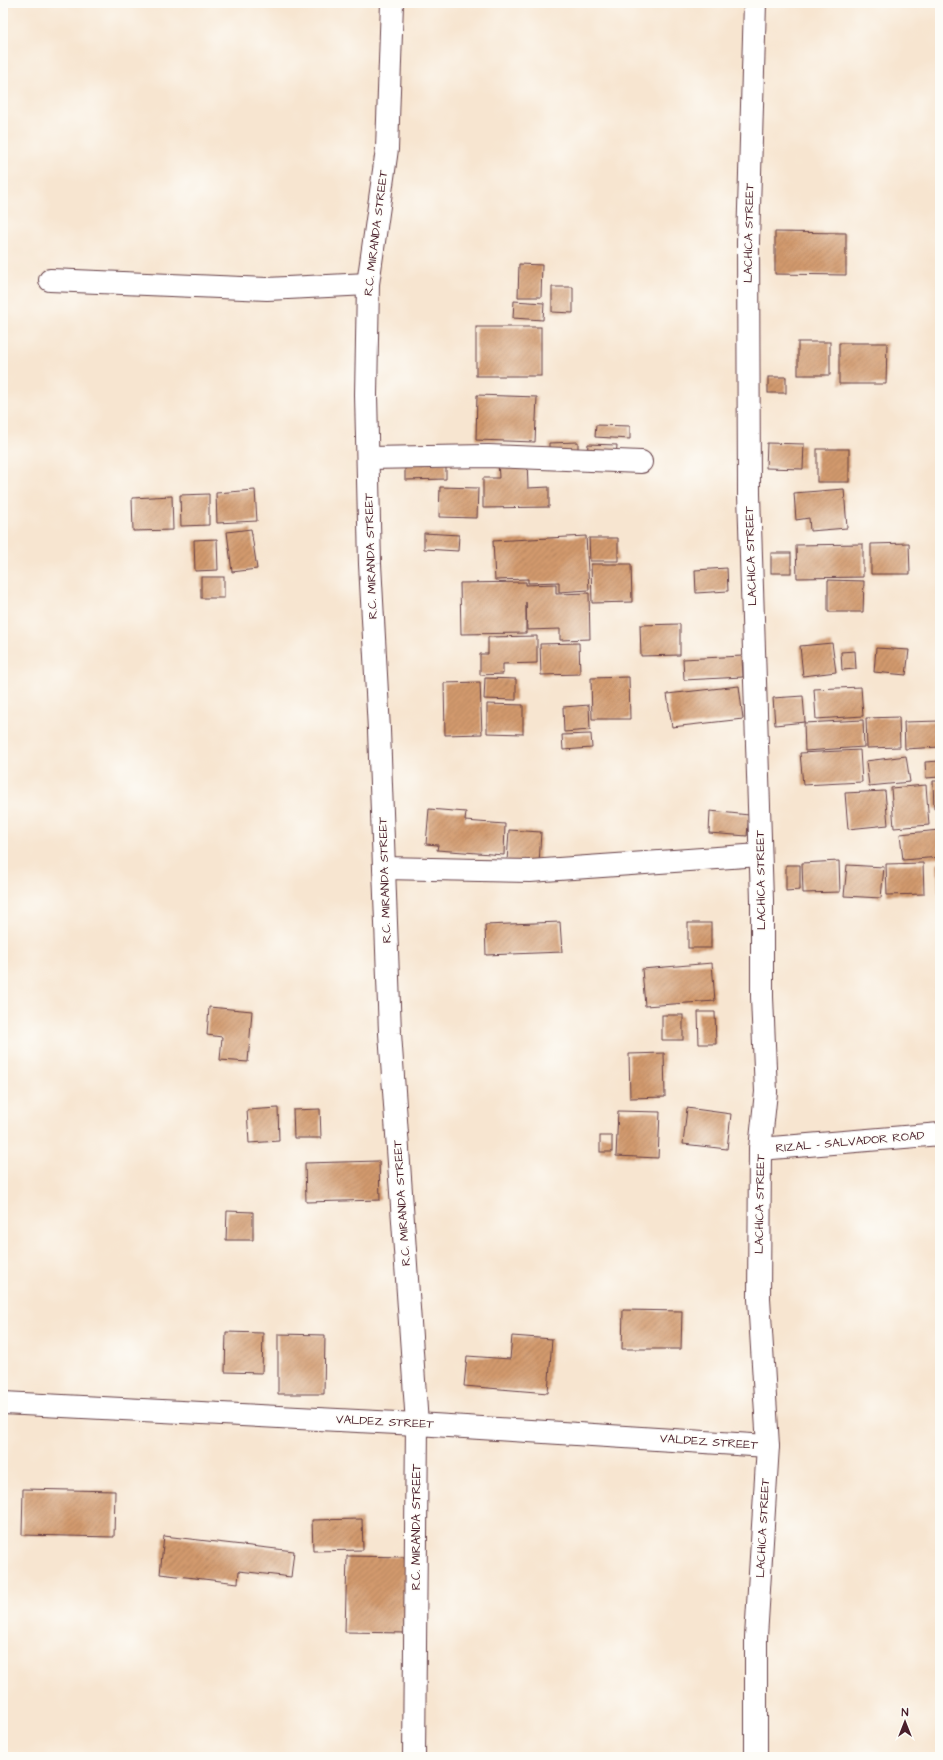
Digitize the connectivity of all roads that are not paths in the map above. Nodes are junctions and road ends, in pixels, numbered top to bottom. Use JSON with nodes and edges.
{"nodes":[{"id":1,"x":392,"y":3,"type":"edge"},
{"id":2,"x":755,"y":3,"type":"edge"},
{"id":3,"x":50,"y":280,"type":"dead end"},
{"id":4,"x":368,"y":284,"type":"junction"},
{"id":5,"x":368,"y":458,"type":"junction"},
{"id":6,"x":641,"y":462,"type":"dead end"},
{"id":7,"x":760,"y":855,"type":"junction"},
{"id":8,"x":384,"y":868,"type":"junction"},
{"id":9,"x":940,"y":1134,"type":"edge"},
{"id":10,"x":760,"y":1149,"type":"junction"},
{"id":11,"x":3,"y":1403,"type":"edge"},
{"id":12,"x":417,"y":1424,"type":"junction"},
{"id":13,"x":768,"y":1446,"type":"junction"},
{"id":14,"x":414,"y":1757,"type":"edge"},
{"id":15,"x":756,"y":1757,"type":"edge"}],
"edges":[{"from":1,"to":4,"type":"street","name":"R.C. MIRANDA STREET"},
{"from":2,"to":7,"type":"street","name":"LACHICA STREET"},
{"from":3,"to":4,"type":"street"},
{"from":4,"to":5,"type":"street","name":"R.C. MIRANDA STREET"},
{"from":5,"to":6,"type":"street"},
{"from":5,"to":8,"type":"street","name":"R.C. MIRANDA STREET"},
{"from":7,"to":8,"type":"street"},
{"from":7,"to":10,"type":"street","name":"LACHICA STREET"},
{"from":8,"to":12,"type":"street","name":"R.C. MIRANDA STREET"},
{"from":9,"to":10,"type":"street","name":"RIZAL - SALVADOR ROAD"},
{"from":10,"to":13,"type":"street","name":"LACHICA STREET"},
{"from":11,"to":12,"type":"street","name":"VALDEZ STREET"},
{"from":12,"to":13,"type":"street","name":"VALDEZ STREET"},
{"from":12,"to":14,"type":"street","name":"R.C. MIRANDA STREET"},
{"from":13,"to":15,"type":"street","name":"LACHICA STREET"}]}
